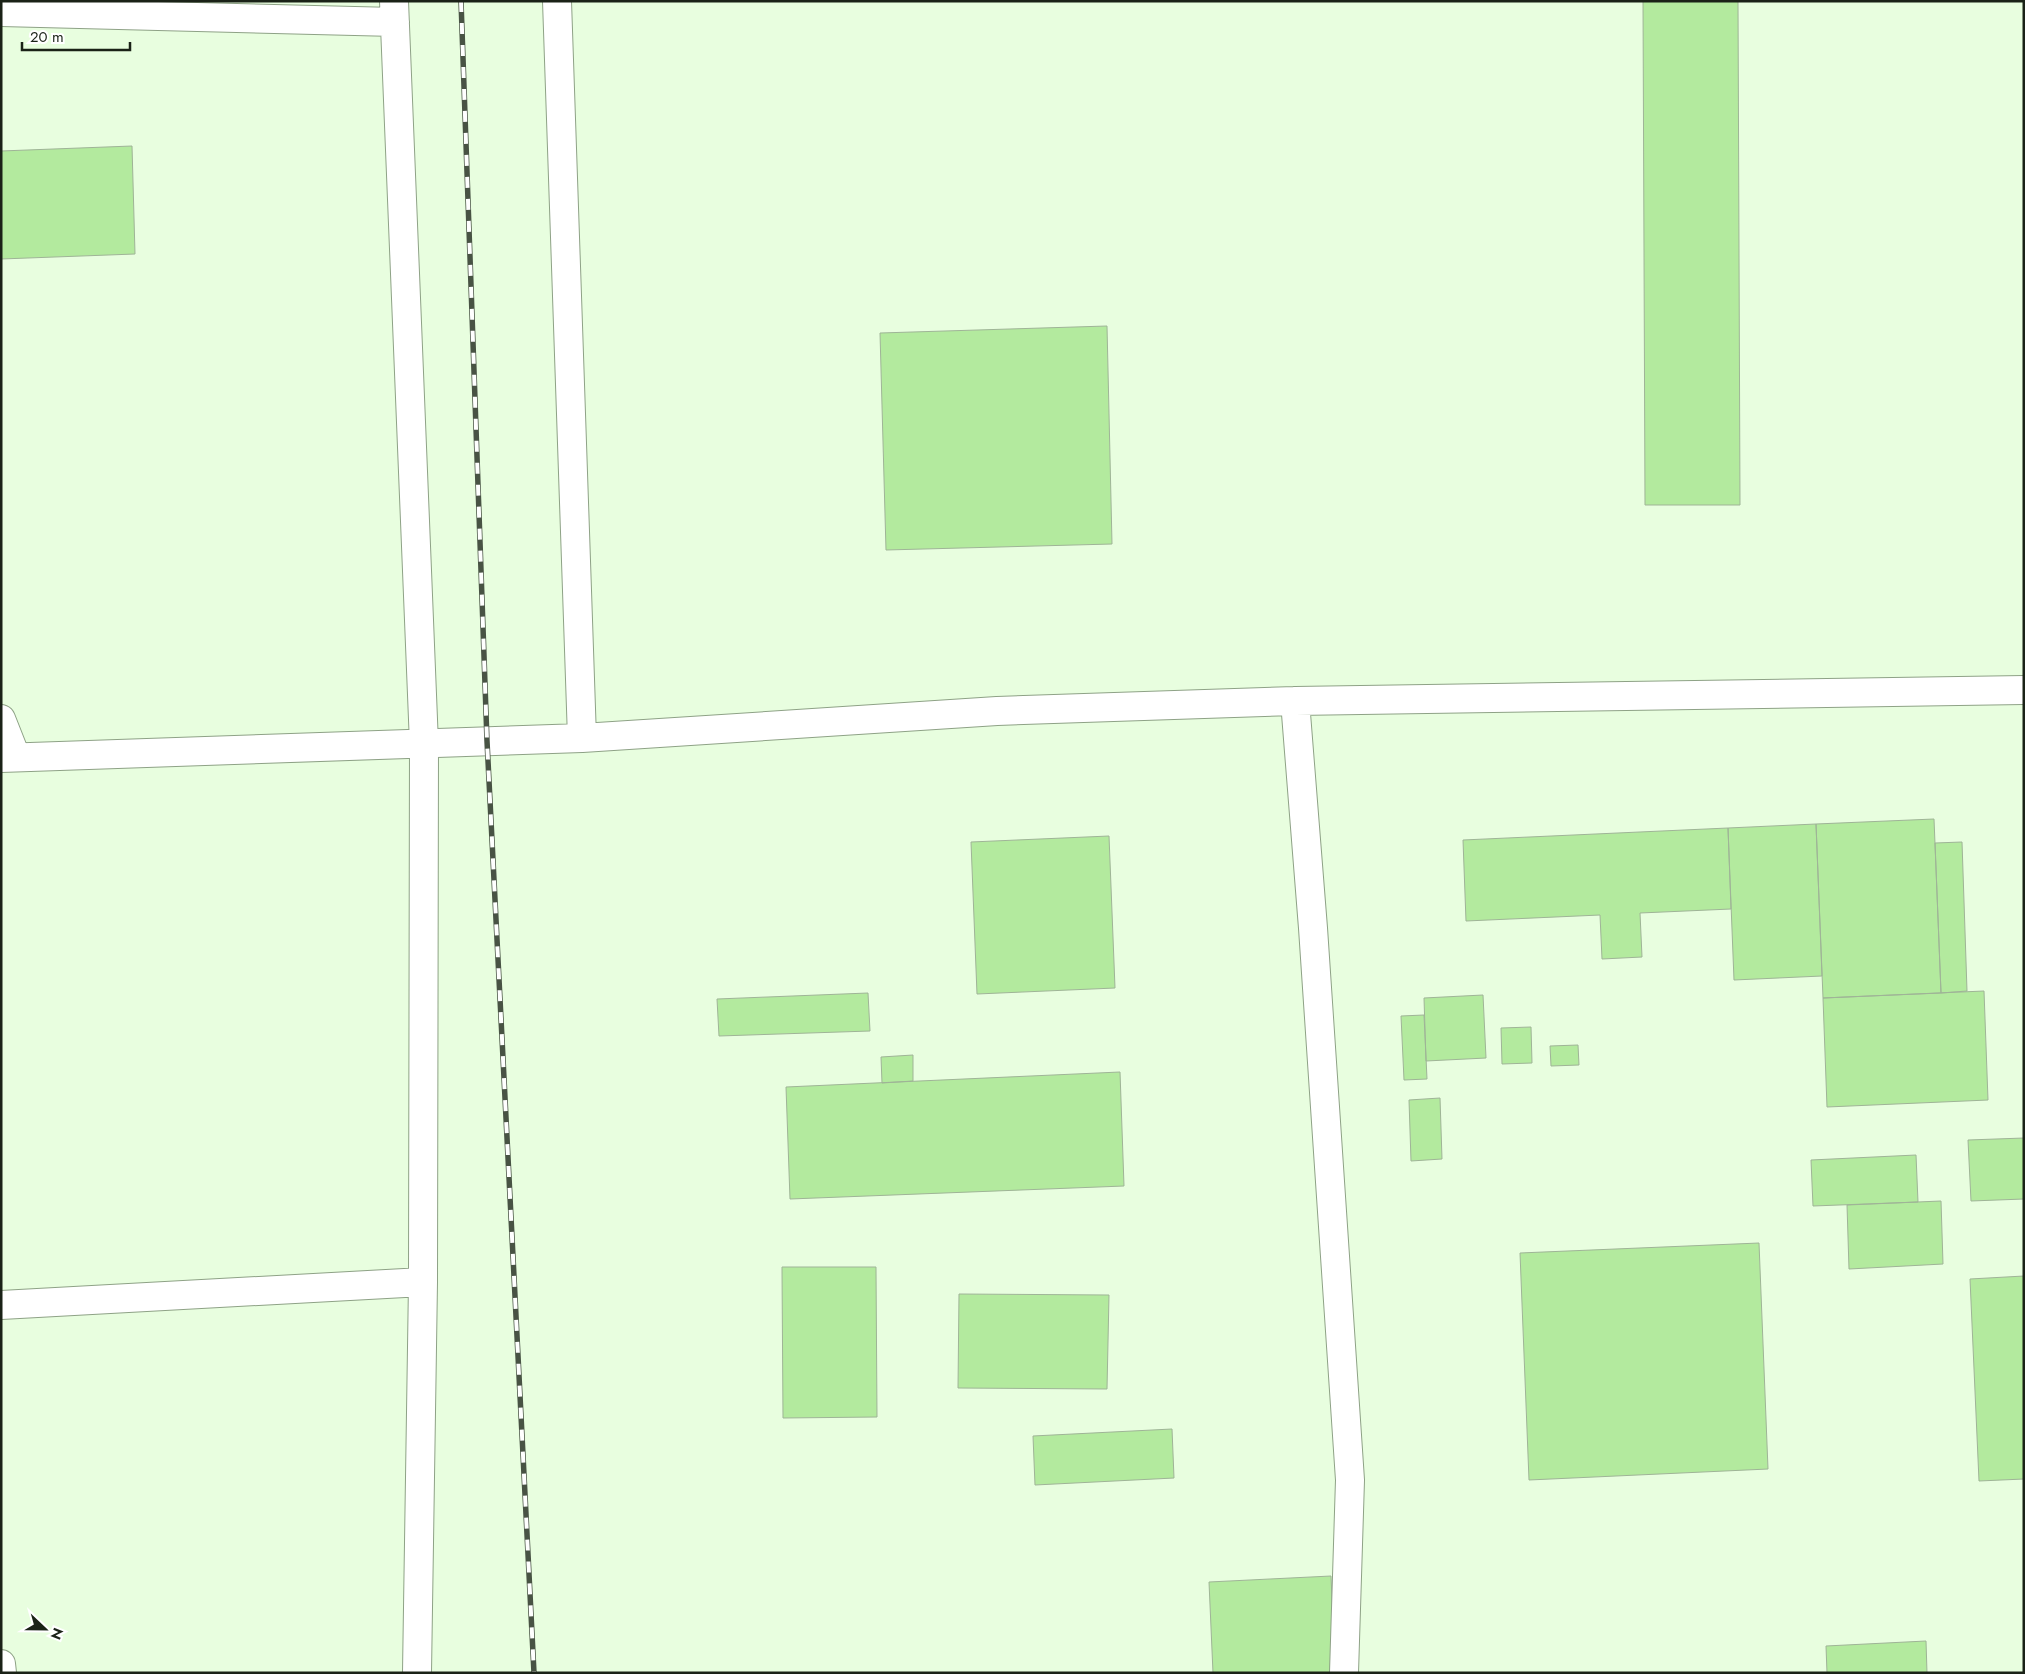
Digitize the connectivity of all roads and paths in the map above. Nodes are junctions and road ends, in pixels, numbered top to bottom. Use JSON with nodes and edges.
{"nodes":[{"id":1,"x":557,"y":1,"type":"edge"},
{"id":2,"x":1,"y":12,"type":"edge"},
{"id":3,"x":394,"y":12,"type":"edge"},
{"id":4,"x":2024,"y":690,"type":"edge"},
{"id":5,"x":1295,"y":701,"type":"junction"},
{"id":6,"x":1,"y":719,"type":"edge"},
{"id":7,"x":582,"y":738,"type":"junction"},
{"id":8,"x":424,"y":744,"type":"junction"},
{"id":9,"x":9,"y":758,"type":"edge"},
{"id":10,"x":423,"y":1282,"type":"junction"},
{"id":11,"x":1,"y":1305,"type":"edge"},
{"id":12,"x":1,"y":1664,"type":"edge"},
{"id":13,"x":2,"y":1673,"type":"edge"},
{"id":14,"x":418,"y":1673,"type":"edge"},
{"id":15,"x":1344,"y":1673,"type":"edge"}],
"edges":[{"from":1,"to":7,"type":"street"},
{"from":2,"to":3,"type":"street"},
{"from":3,"to":8,"type":"street"},
{"from":4,"to":5,"type":"street"},
{"from":5,"to":7,"type":"street"},
{"from":5,"to":15,"type":"street"},
{"from":6,"to":9,"type":"street"},
{"from":7,"to":8,"type":"street"},
{"from":8,"to":9,"type":"street"},
{"from":8,"to":10,"type":"street"},
{"from":10,"to":11,"type":"street"},
{"from":10,"to":14,"type":"street"},
{"from":12,"to":13,"type":"street"}]}
